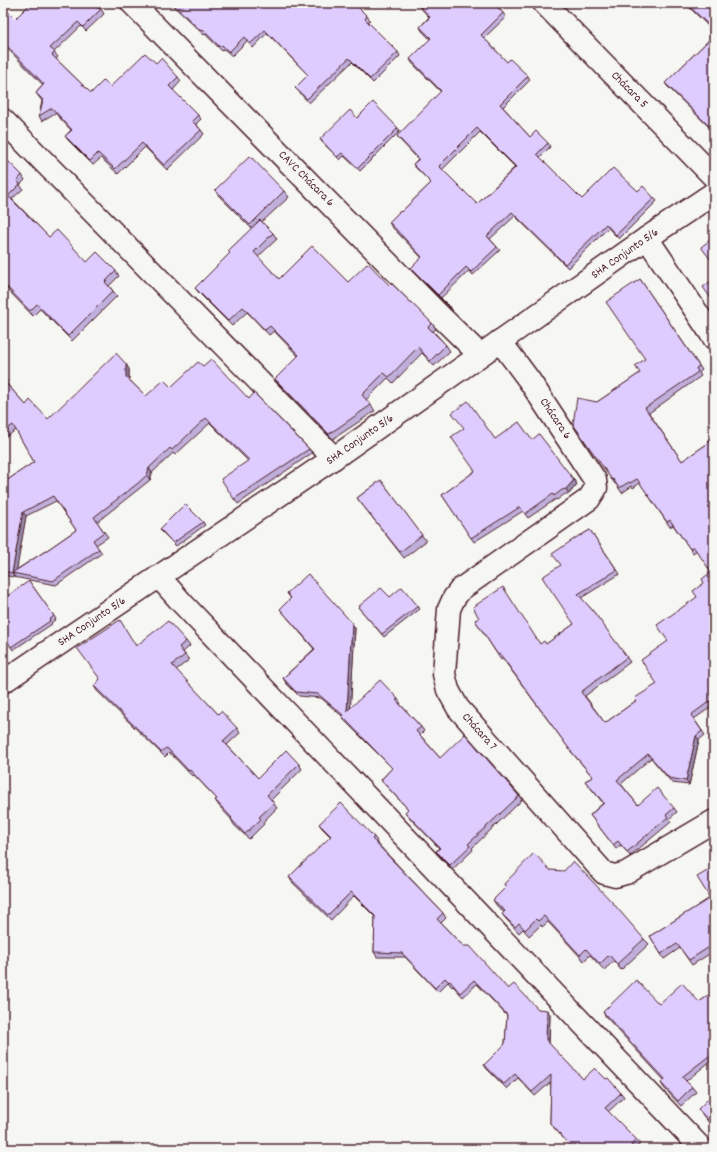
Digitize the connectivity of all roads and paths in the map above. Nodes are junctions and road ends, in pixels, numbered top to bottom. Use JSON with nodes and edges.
{"nodes":[{"id":1,"x":132,"y":3,"type":"edge"},
{"id":2,"x":544,"y":3,"type":"edge"},
{"id":3,"x":3,"y":120,"type":"edge"},
{"id":4,"x":714,"y":177,"type":"edge"},
{"id":5,"x":714,"y":193,"type":"edge"},
{"id":6,"x":647,"y":238,"type":"junction"},
{"id":7,"x":714,"y":338,"type":"edge"},
{"id":8,"x":500,"y":341,"type":"junction"},
{"id":9,"x":480,"y":355,"type":"junction"},
{"id":10,"x":334,"y":458,"type":"junction"},
{"id":11,"x":589,"y":499,"type":"joint"},
{"id":12,"x":158,"y":577,"type":"junction"},
{"id":13,"x":3,"y":682,"type":"edge"},
{"id":14,"x":714,"y":821,"type":"edge"},
{"id":15,"x":702,"y":1149,"type":"edge"}],
"edges":[{"from":1,"to":9,"type":"street","name":"CAVC Chácara 6"},
{"from":2,"to":4,"type":"street","name":"Chácara 5"},
{"from":3,"to":10,"type":"street"},
{"from":5,"to":6,"type":"street","name":"SHA Conjunto 5/6"},
{"from":6,"to":7,"type":"street"},
{"from":6,"to":8,"type":"street","name":"SHA Conjunto 5/6"},
{"from":8,"to":9,"type":"street","name":"SHA Conjunto 5/6"},
{"from":8,"to":11,"type":"street","name":"Chácara 6"},
{"from":9,"to":10,"type":"street","name":"SHA Conjunto 5/6"},
{"from":10,"to":12,"type":"street","name":"SHA Conjunto 5/6"},
{"from":11,"to":14,"type":"street","name":"Chácara 7"},
{"from":12,"to":13,"type":"street","name":"SHA Conjunto 5/6"},
{"from":12,"to":15,"type":"street"}]}
